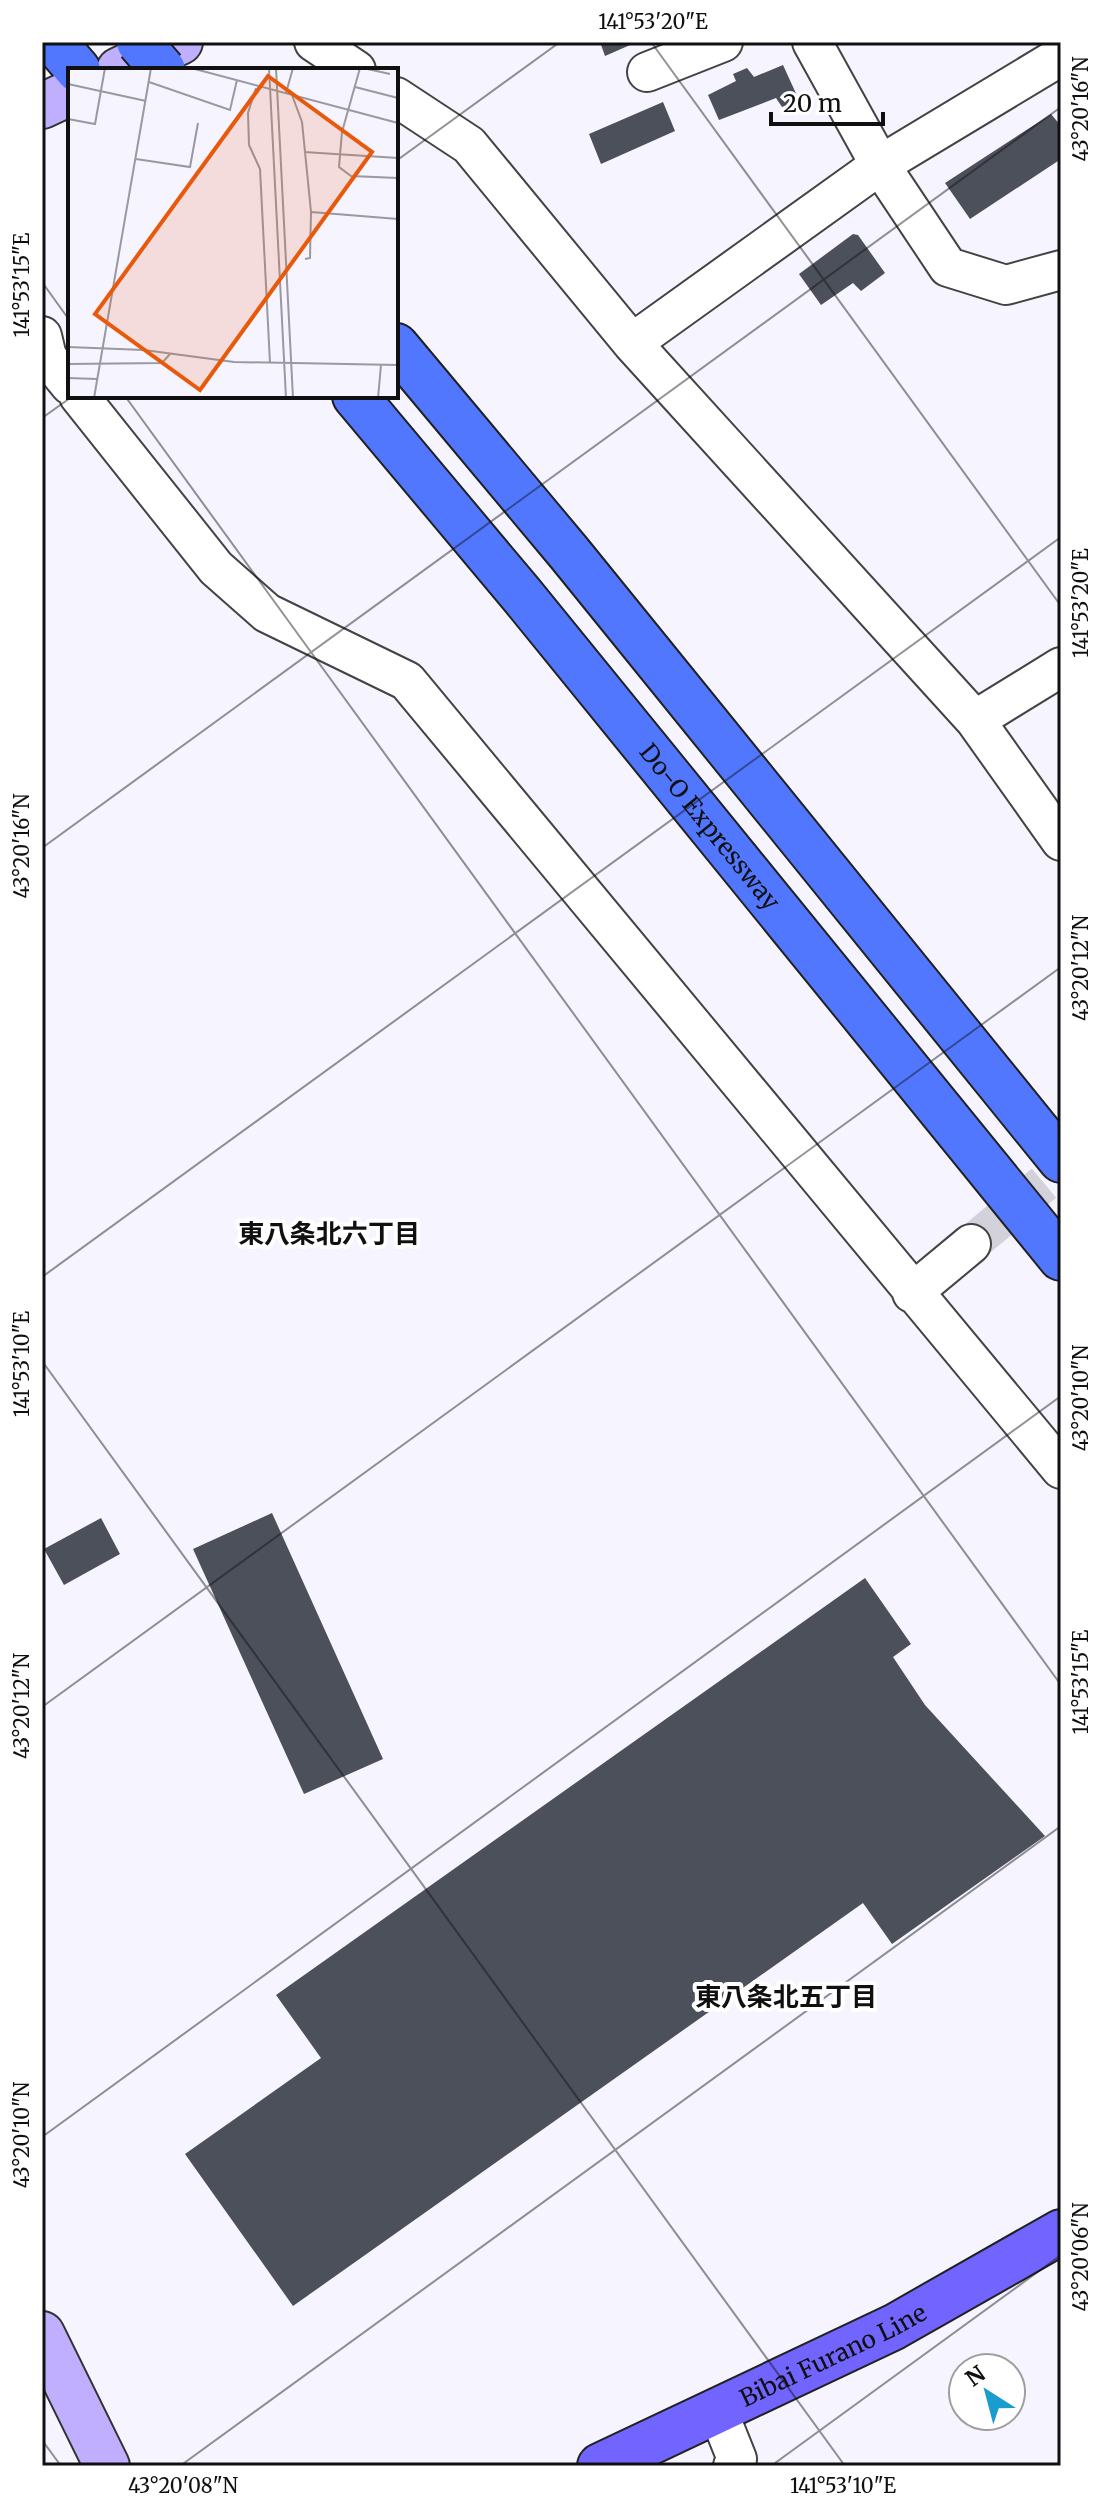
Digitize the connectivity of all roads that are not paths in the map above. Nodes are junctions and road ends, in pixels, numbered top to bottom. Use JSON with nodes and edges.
{"nodes":[{"id":1,"x":54,"y":42,"type":"edge"},
{"id":2,"x":139,"y":42,"type":"edge"},
{"id":3,"x":180,"y":42,"type":"edge"},
{"id":4,"x":314,"y":42,"type":"edge"},
{"id":5,"x":723,"y":42,"type":"edge"},
{"id":6,"x":812,"y":42,"type":"edge"},
{"id":7,"x":1061,"y":56,"type":"edge"},
{"id":8,"x":76,"y":68,"type":"edge"},
{"id":9,"x":123,"y":68,"type":"edge"},
{"id":10,"x":161,"y":68,"type":"edge"},
{"id":11,"x":353,"y":68,"type":"edge"},
{"id":12,"x":647,"y":72,"type":"dead end"},
{"id":13,"x":68,"y":94,"type":"edge"},
{"id":14,"x":398,"y":98,"type":"edge"},
{"id":15,"x":42,"y":106,"type":"edge"},
{"id":16,"x":880,"y":165,"type":"junction"},
{"id":17,"x":1061,"y":270,"type":"edge"},
{"id":18,"x":42,"y":336,"type":"edge"},
{"id":19,"x":632,"y":343,"type":"junction"},
{"id":20,"x":398,"y":348,"type":"edge"},
{"id":21,"x":68,"y":383,"type":"edge"},
{"id":22,"x":81,"y":398,"type":"edge"},
{"id":23,"x":357,"y":398,"type":"edge"},
{"id":24,"x":1061,"y":667,"type":"edge"},
{"id":25,"x":975,"y":720,"type":"junction"},
{"id":26,"x":1061,"y":841,"type":"edge"},
{"id":27,"x":1061,"y":1160,"type":"edge"},
{"id":28,"x":971,"y":1244,"type":"tunnel mouth"},
{"id":29,"x":1061,"y":1258,"type":"edge"},
{"id":30,"x":912,"y":1293,"type":"junction"},
{"id":31,"x":1061,"y":1469,"type":"edge"},
{"id":32,"x":1061,"y":2232,"type":"edge"},
{"id":33,"x":42,"y":2334,"type":"edge"},
{"id":34,"x":717,"y":2409,"type":"junction"},
{"id":35,"x":107,"y":2466,"type":"edge"},
{"id":36,"x":600,"y":2466,"type":"edge"},
{"id":37,"x":733,"y":2466,"type":"edge"}],
"edges":[{"from":1,"to":8,"type":"highway"},
{"from":2,"to":10,"type":"highway","bridge":true},
{"from":3,"to":9,"type":"street"},
{"from":4,"to":11,"type":"street"},
{"from":5,"to":12,"type":"street"},
{"from":6,"to":16,"type":"street"},
{"from":7,"to":16,"type":"street"},
{"from":13,"to":15,"type":"street"},
{"from":14,"to":19,"type":"street"},
{"from":16,"to":17,"type":"street"},
{"from":16,"to":19,"type":"street"},
{"from":18,"to":21,"type":"street"},
{"from":19,"to":25,"type":"street"},
{"from":20,"to":27,"type":"highway"},
{"from":22,"to":30,"type":"street"},
{"from":23,"to":29,"type":"highway","name":"Do-O Expressway"},
{"from":24,"to":25,"type":"street"},
{"from":25,"to":26,"type":"street"},
{"from":28,"to":30,"type":"street"},
{"from":30,"to":31,"type":"street"},
{"from":32,"to":34,"type":"main road","name":"Bibai Furano Line"},
{"from":33,"to":35,"type":"street"},
{"from":34,"to":36,"type":"main road","name":"Bibai Furano Line"},
{"from":34,"to":37,"type":"street"}]}
